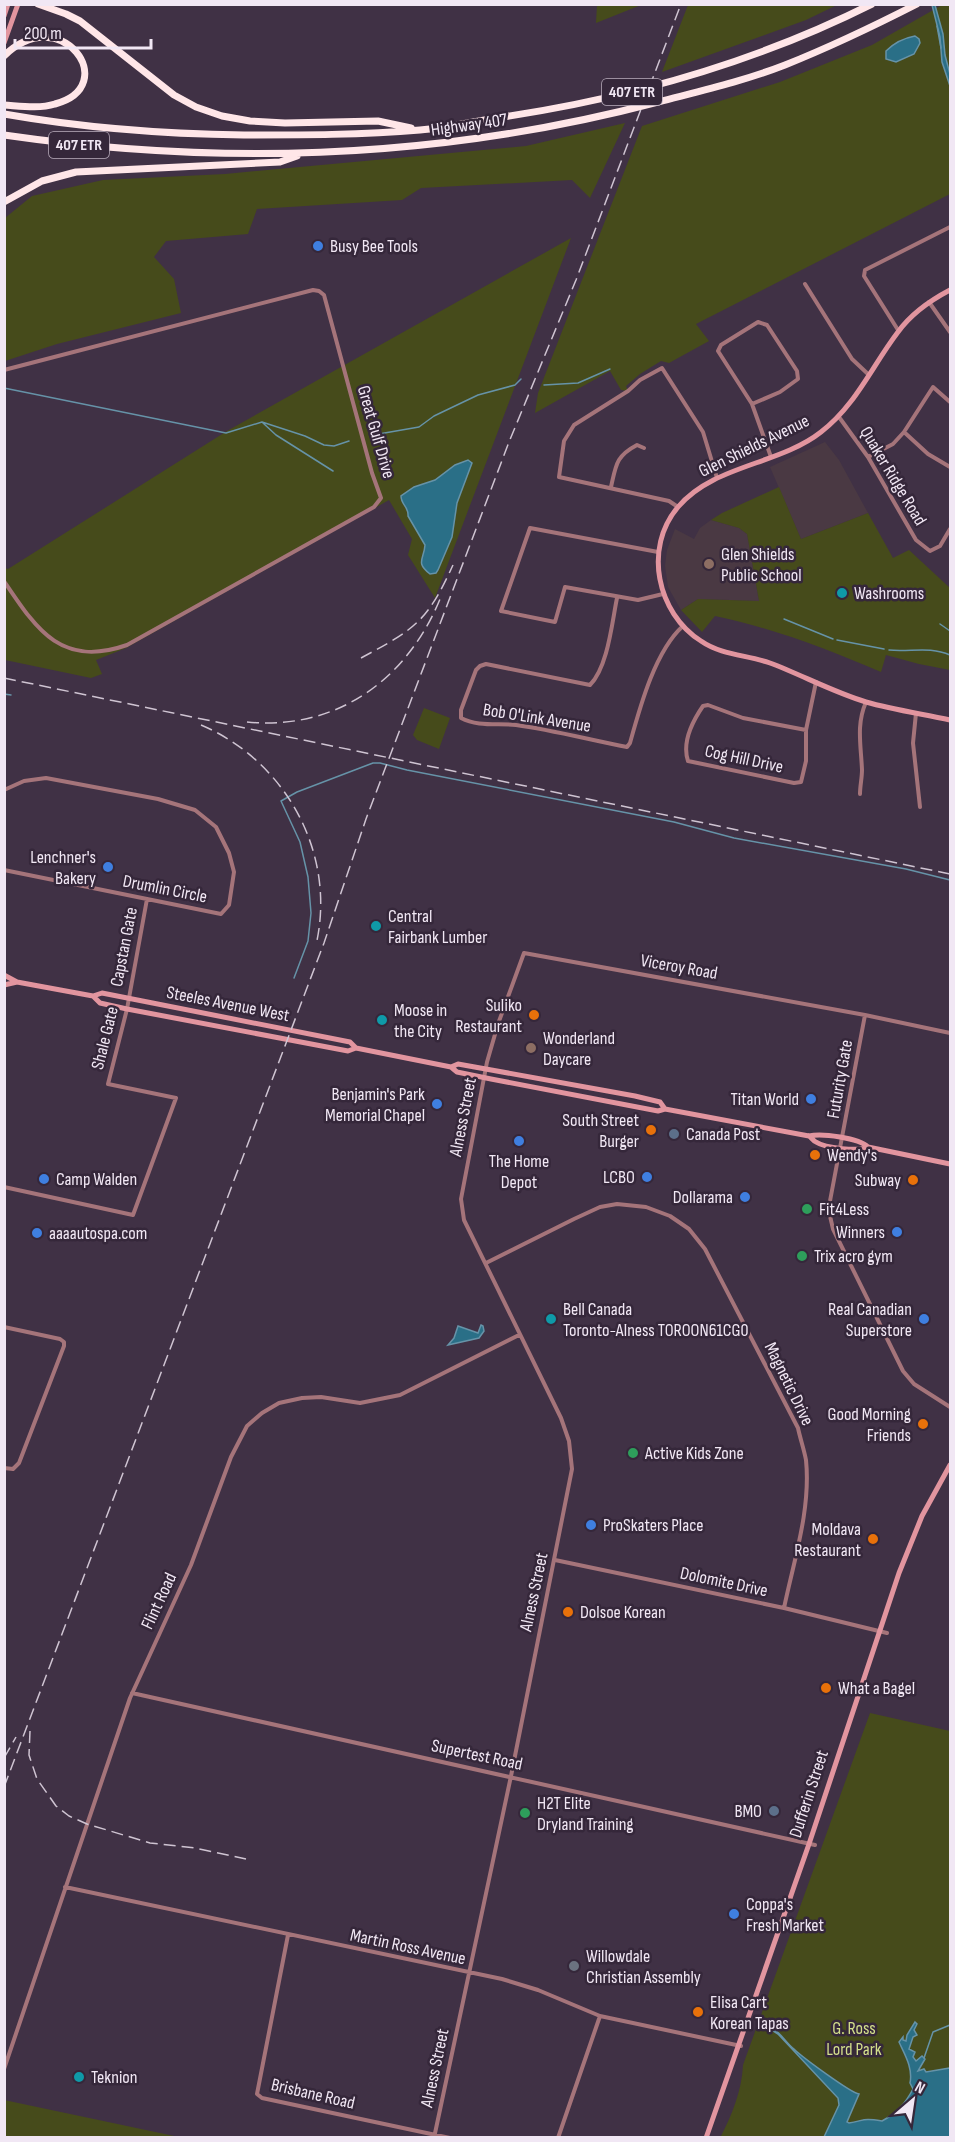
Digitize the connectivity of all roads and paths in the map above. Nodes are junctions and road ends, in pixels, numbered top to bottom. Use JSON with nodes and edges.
{"nodes":[{"id":1,"x":8,"y":4,"type":"edge"},
{"id":2,"x":18,"y":4,"type":"edge"},
{"id":3,"x":38,"y":4,"type":"edge"},
{"id":4,"x":872,"y":4,"type":"edge"},
{"id":5,"x":917,"y":5,"type":"edge"},
{"id":6,"x":4,"y":16,"type":"edge"},
{"id":7,"x":27,"y":33,"type":"dead end"},
{"id":8,"x":73,"y":39,"type":"dead end"},
{"id":9,"x":4,"y":43,"type":"edge"},
{"id":10,"x":4,"y":56,"type":"edge"},
{"id":11,"x":4,"y":105,"type":"edge"},
{"id":12,"x":4,"y":114,"type":"edge"},
{"id":13,"x":422,"y":130,"type":"junction"},
{"id":14,"x":4,"y":135,"type":"edge"},
{"id":15,"x":302,"y":154,"type":"junction"},
{"id":16,"x":4,"y":201,"type":"edge"},
{"id":17,"x":951,"y":227,"type":"edge"},
{"id":18,"x":806,"y":284,"type":"dead end"},
{"id":19,"x":951,"y":290,"type":"edge"},
{"id":20,"x":929,"y":302,"type":"junction"},
{"id":21,"x":898,"y":330,"type":"junction"},
{"id":22,"x":951,"y":332,"type":"edge"},
{"id":23,"x":4,"y":370,"type":"edge"},
{"id":24,"x":870,"y":375,"type":"junction"},
{"id":25,"x":951,"y":402,"type":"edge"},
{"id":26,"x":752,"y":404,"type":"junction"},
{"id":27,"x":839,"y":417,"type":"junction"},
{"id":28,"x":903,"y":432,"type":"junction"},
{"id":29,"x":644,"y":448,"type":"dead end"},
{"id":30,"x":868,"y":457,"type":"junction"},
{"id":31,"x":771,"y":458,"type":"junction"},
{"id":32,"x":951,"y":467,"type":"edge"},
{"id":33,"x":718,"y":479,"type":"junction"},
{"id":34,"x":611,"y":487,"type":"junction"},
{"id":35,"x":678,"y":507,"type":"junction"},
{"id":36,"x":951,"y":529,"type":"edge"},
{"id":37,"x":658,"y":552,"type":"junction"},
{"id":38,"x":4,"y":581,"type":"edge"},
{"id":39,"x":663,"y":594,"type":"junction"},
{"id":40,"x":617,"y":598,"type":"junction"},
{"id":41,"x":683,"y":626,"type":"junction"},
{"id":42,"x":816,"y":681,"type":"junction"},
{"id":43,"x":866,"y":702,"type":"junction"},
{"id":44,"x":916,"y":713,"type":"junction"},
{"id":45,"x":951,"y":720,"type":"edge"},
{"id":46,"x":806,"y":730,"type":"junction"},
{"id":47,"x":4,"y":790,"type":"edge"},
{"id":48,"x":860,"y":794,"type":"dead end"},
{"id":49,"x":920,"y":807,"type":"dead end"},
{"id":50,"x":4,"y":870,"type":"edge"},
{"id":51,"x":147,"y":899,"type":"junction"},
{"id":52,"x":4,"y":975,"type":"edge"},
{"id":53,"x":17,"y":982,"type":"junction"},
{"id":54,"x":4,"y":986,"type":"edge"},
{"id":55,"x":93,"y":996,"type":"junction"},
{"id":56,"x":129,"y":999,"type":"junction"},
{"id":57,"x":127,"y":1009,"type":"junction"},
{"id":58,"x":865,"y":1015,"type":"junction"},
{"id":59,"x":951,"y":1033,"type":"edge"},
{"id":60,"x":356,"y":1048,"type":"junction"},
{"id":61,"x":451,"y":1067,"type":"junction"},
{"id":62,"x":486,"y":1070,"type":"junction"},
{"id":63,"x":484,"y":1078,"type":"junction"},
{"id":64,"x":635,"y":1096,"type":"junction"},
{"id":65,"x":633,"y":1106,"type":"junction"},
{"id":66,"x":665,"y":1109,"type":"junction"},
{"id":67,"x":809,"y":1136,"type":"junction"},
{"id":68,"x":842,"y":1138,"type":"junction"},
{"id":69,"x":840,"y":1147,"type":"junction"},
{"id":70,"x":868,"y":1148,"type":"junction"},
{"id":71,"x":951,"y":1164,"type":"edge"},
{"id":72,"x":4,"y":1187,"type":"edge"},
{"id":73,"x":486,"y":1263,"type":"junction"},
{"id":74,"x":4,"y":1327,"type":"edge"},
{"id":75,"x":519,"y":1335,"type":"junction"},
{"id":76,"x":951,"y":1407,"type":"edge"},
{"id":77,"x":951,"y":1465,"type":"edge"},
{"id":78,"x":4,"y":1468,"type":"edge"},
{"id":79,"x":555,"y":1560,"type":"junction"},
{"id":80,"x":784,"y":1608,"type":"junction"},
{"id":81,"x":879,"y":1632,"type":"junction"},
{"id":82,"x":887,"y":1633,"type":"dead end"},
{"id":83,"x":132,"y":1694,"type":"junction"},
{"id":84,"x":511,"y":1776,"type":"junction"},
{"id":85,"x":812,"y":1844,"type":"junction"},
{"id":86,"x":65,"y":1887,"type":"junction"},
{"id":87,"x":288,"y":1935,"type":"junction"},
{"id":88,"x":468,"y":1973,"type":"junction"},
{"id":89,"x":600,"y":2016,"type":"junction"},
{"id":90,"x":740,"y":2045,"type":"junction"},
{"id":91,"x":4,"y":2069,"type":"edge"},
{"id":92,"x":434,"y":2136,"type":"edge"},
{"id":93,"x":450,"y":2138,"type":"edge"},
{"id":94,"x":558,"y":2138,"type":"edge"},
{"id":95,"x":706,"y":2138,"type":"edge"}],
"edges":[{"from":1,"to":6,"type":"main road"},
{"from":2,"to":9,"type":"main road"},
{"from":3,"to":13,"type":"highway"},
{"from":4,"to":13,"type":"highway","name":"Highway 407","number":"407 ETR"},
{"from":5,"to":15,"type":"highway","name":"Highway 407","number":"407 ETR"},
{"from":7,"to":10,"type":"highway"},
{"from":8,"to":11,"type":"highway"},
{"from":12,"to":13,"type":"highway","name":"Highway 407","number":"407 ETR"},
{"from":14,"to":15,"type":"highway","name":"Highway 407","number":"407 ETR"},
{"from":15,"to":16,"type":"highway"},
{"from":17,"to":21,"type":"street"},
{"from":18,"to":24,"type":"street"},
{"from":19,"to":20,"type":"main road","name":"Glen Shields Avenue"},
{"from":20,"to":21,"type":"main road","name":"Glen Shields Avenue"},
{"from":20,"to":22,"type":"street"},
{"from":21,"to":24,"type":"main road","name":"Glen Shields Avenue"},
{"from":23,"to":38,"type":"street","name":"Great Gulf Drive"},
{"from":24,"to":27,"type":"main road","name":"Glen Shields Avenue"},
{"from":25,"to":28,"type":"street"},
{"from":26,"to":26,"type":"street"},
{"from":26,"to":31,"type":"street"},
{"from":27,"to":30,"type":"street","name":"Quaker Ridge Road"},
{"from":27,"to":31,"type":"main road","name":"Glen Shields Avenue"},
{"from":28,"to":30,"type":"street"},
{"from":28,"to":32,"type":"street","name":"Quaker Ridge Road"},
{"from":29,"to":34,"type":"street"},
{"from":30,"to":36,"type":"street","name":"Quaker Ridge Road"},
{"from":31,"to":33,"type":"main road","name":"Glen Shields Avenue"},
{"from":33,"to":34,"type":"street"},
{"from":33,"to":35,"type":"main road","name":"Glen Shields Avenue"},
{"from":34,"to":35,"type":"street"},
{"from":35,"to":37,"type":"main road","name":"Glen Shields Avenue"},
{"from":37,"to":39,"type":"main road","name":"Glen Shields Avenue"},
{"from":37,"to":40,"type":"street"},
{"from":39,"to":40,"type":"street"},
{"from":39,"to":41,"type":"main road","name":"Glen Shields Avenue"},
{"from":40,"to":41,"type":"street","name":"Bob O'Link Avenue"},
{"from":41,"to":42,"type":"main road","name":"Glen Shields Avenue"},
{"from":42,"to":43,"type":"main road","name":"Glen Shields Avenue"},
{"from":42,"to":46,"type":"street","name":"Cog Hill Drive"},
{"from":43,"to":44,"type":"main road","name":"Glen Shields Avenue"},
{"from":43,"to":48,"type":"street"},
{"from":44,"to":45,"type":"main road","name":"Glen Shields Avenue"},
{"from":44,"to":49,"type":"street"},
{"from":46,"to":46,"type":"street","name":"Cog Hill Drive"},
{"from":47,"to":51,"type":"street","name":"Drumlin Circle"},
{"from":50,"to":51,"type":"street","name":"Drumlin Circle"},
{"from":51,"to":56,"type":"street","name":"Capstan Gate"},
{"from":52,"to":53,"type":"main road","name":"Steeles Avenue West"},
{"from":53,"to":54,"type":"main road","name":"Steeles Avenue West"},
{"from":53,"to":55,"type":"main road","name":"Steeles Avenue West"},
{"from":55,"to":56,"type":"main road","name":"Steeles Avenue West"},
{"from":55,"to":57,"type":"main road","name":"Steeles Avenue West"},
{"from":56,"to":57,"type":"street","name":"Shale Gate"},
{"from":56,"to":60,"type":"main road","name":"Steeles Avenue West"},
{"from":57,"to":60,"type":"main road","name":"Steeles Avenue West"},
{"from":57,"to":72,"type":"street","name":"Shale Gate"},
{"from":58,"to":59,"type":"street","name":"Viceroy Road"},
{"from":58,"to":62,"type":"street","name":"Viceroy Road"},
{"from":58,"to":68,"type":"street","name":"Futurity Gate"},
{"from":60,"to":61,"type":"main road","name":"Steeles Avenue West"},
{"from":61,"to":62,"type":"main road","name":"Steeles Avenue West"},
{"from":61,"to":63,"type":"main road","name":"Steeles Avenue West"},
{"from":62,"to":63,"type":"street","name":"Alness Street"},
{"from":62,"to":64,"type":"main road","name":"Steeles Avenue West"},
{"from":63,"to":65,"type":"main road","name":"Steeles Avenue West"},
{"from":63,"to":73,"type":"street","name":"Alness Street"},
{"from":64,"to":65,"type":"main road"},
{"from":64,"to":66,"type":"main road","name":"Steeles Avenue West"},
{"from":65,"to":66,"type":"main road","name":"Steeles Avenue West"},
{"from":66,"to":67,"type":"main road","name":"Steeles Avenue West"},
{"from":67,"to":68,"type":"main road","name":"Steeles Avenue West"},
{"from":67,"to":69,"type":"main road","name":"Steeles Avenue West"},
{"from":68,"to":69,"type":"street","name":"Futurity Gate"},
{"from":68,"to":70,"type":"main road","name":"Steeles Avenue West"},
{"from":69,"to":70,"type":"main road","name":"Steeles Avenue West"},
{"from":69,"to":76,"type":"street","name":"Futurity Gate"},
{"from":70,"to":71,"type":"main road","name":"Steeles Avenue West"},
{"from":73,"to":75,"type":"street","name":"Alness Street"},
{"from":73,"to":80,"type":"street","name":"Magnetic Drive"},
{"from":74,"to":78,"type":"street"},
{"from":75,"to":79,"type":"street","name":"Alness Street"},
{"from":75,"to":83,"type":"street","name":"Flint Road"},
{"from":77,"to":81,"type":"main road","name":"Dufferin Street"},
{"from":79,"to":80,"type":"street","name":"Dolomite Drive"},
{"from":79,"to":84,"type":"street","name":"Alness Street"},
{"from":80,"to":81,"type":"street","name":"Dolomite Drive"},
{"from":81,"to":82,"type":"street","name":"Dolomite Drive"},
{"from":81,"to":85,"type":"main road","name":"Dufferin Street"},
{"from":83,"to":84,"type":"street","name":"Supertest Road"},
{"from":83,"to":86,"type":"street","name":"Flint Road"},
{"from":84,"to":85,"type":"street","name":"Supertest Road"},
{"from":84,"to":88,"type":"street","name":"Alness Street"},
{"from":85,"to":90,"type":"main road","name":"Dufferin Street"},
{"from":86,"to":87,"type":"street","name":"Martin Ross Avenue"},
{"from":86,"to":91,"type":"street","name":"Flint Road"},
{"from":87,"to":88,"type":"street","name":"Martin Ross Avenue"},
{"from":87,"to":92,"type":"street","name":"Brisbane Road"},
{"from":88,"to":89,"type":"street","name":"Martin Ross Avenue"},
{"from":88,"to":92,"type":"street","name":"Alness Street"},
{"from":89,"to":90,"type":"street","name":"Martin Ross Avenue"},
{"from":89,"to":94,"type":"street"},
{"from":90,"to":95,"type":"main road","name":"Dufferin Street"},
{"from":92,"to":93,"type":"street","name":"Brisbane Road"}]}
